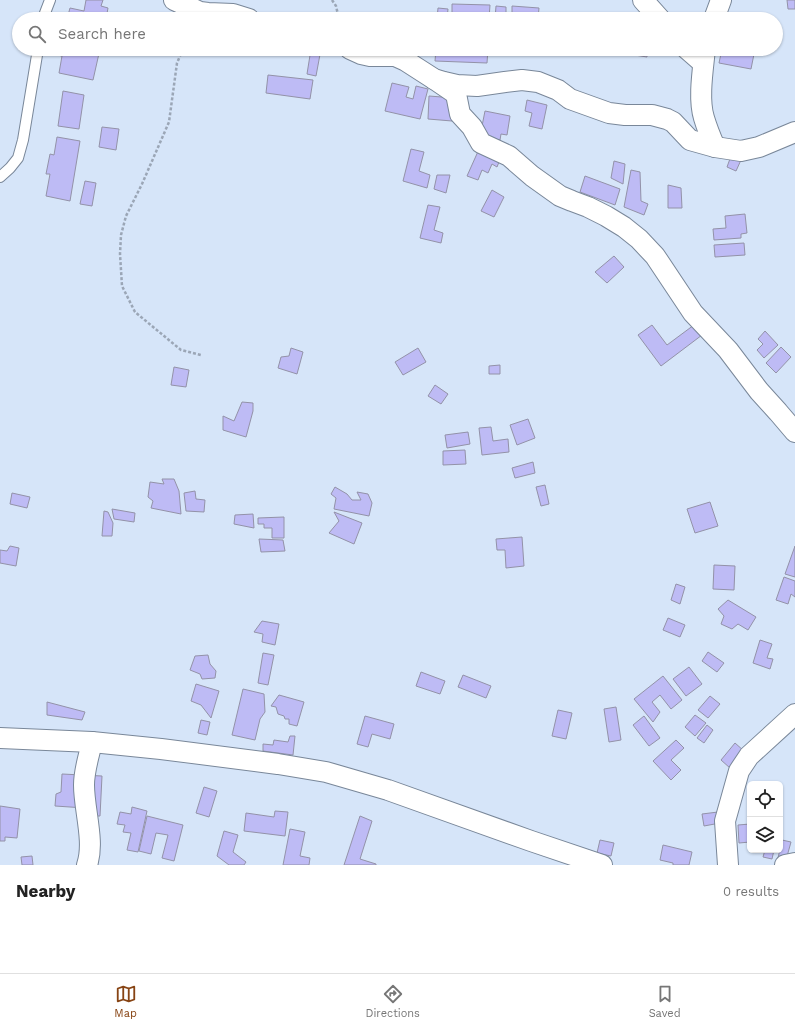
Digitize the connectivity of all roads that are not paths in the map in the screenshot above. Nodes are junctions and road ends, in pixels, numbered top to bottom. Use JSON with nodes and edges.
{"nodes":[{"id":1,"x":50,"y":0,"type":"edge"},
{"id":2,"x":174,"y":0,"type":"edge"},
{"id":3,"x":643,"y":0,"type":"edge"},
{"id":4,"x":721,"y":0,"type":"edge"},
{"id":5,"x":45,"y":12,"type":"edge"},
{"id":6,"x":200,"y":12,"type":"edge"},
{"id":7,"x":654,"y":12,"type":"edge"},
{"id":8,"x":717,"y":12,"type":"edge"},
{"id":9,"x":37,"y":56,"type":"edge"},
{"id":10,"x":370,"y":56,"type":"edge"},
{"id":11,"x":395,"y":56,"type":"edge"},
{"id":12,"x":395,"y":56,"type":"edge"},
{"id":13,"x":704,"y":56,"type":"edge"},
{"id":14,"x":434,"y":79,"type":"junction"},
{"id":15,"x":795,"y":132,"type":"edge"},
{"id":16,"x":715,"y":148,"type":"junction"},
{"id":17,"x":0,"y":177,"type":"edge"},
{"id":18,"x":795,"y":432,"type":"edge"},
{"id":19,"x":795,"y":714,"type":"edge"},
{"id":20,"x":0,"y":738,"type":"edge"},
{"id":21,"x":92,"y":742,"type":"junction"},
{"id":22,"x":795,"y":863,"type":"edge"},
{"id":23,"x":87,"y":865,"type":"edge"},
{"id":24,"x":602,"y":865,"type":"edge"},
{"id":25,"x":728,"y":865,"type":"edge"},
{"id":26,"x":785,"y":865,"type":"edge"}],
"edges":[{"from":1,"to":5,"type":"lane"},
{"from":2,"to":6,"type":"street"},
{"from":3,"to":7,"type":"street"},
{"from":4,"to":8,"type":"street"},
{"from":9,"to":17,"type":"lane"},
{"from":10,"to":11,"type":"street"},
{"from":12,"to":14,"type":"street"},
{"from":13,"to":16,"type":"street"},
{"from":14,"to":16,"type":"street"},
{"from":14,"to":18,"type":"street"},
{"from":15,"to":16,"type":"street"},
{"from":19,"to":25,"type":"street"},
{"from":20,"to":21,"type":"street"},
{"from":21,"to":23,"type":"street"},
{"from":21,"to":24,"type":"street"},
{"from":22,"to":26,"type":"street"}]}
